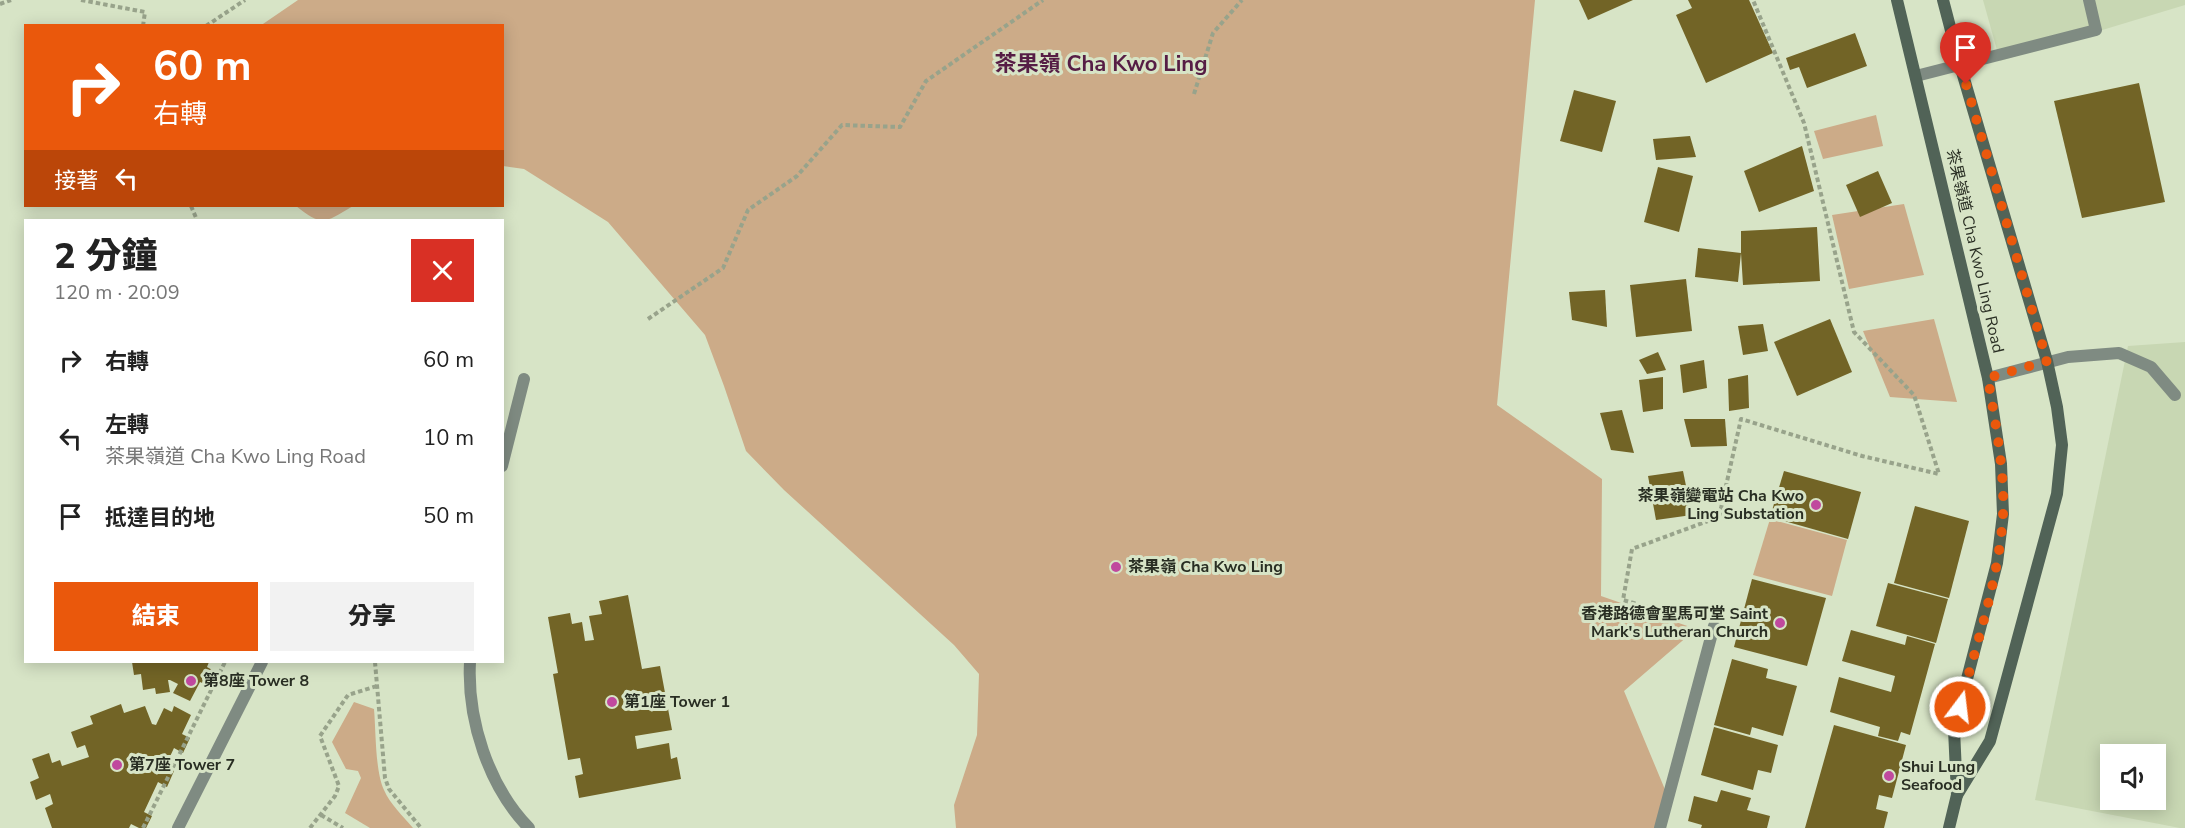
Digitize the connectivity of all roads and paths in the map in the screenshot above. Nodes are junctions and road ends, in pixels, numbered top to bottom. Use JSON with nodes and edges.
{"nodes":[{"id":1,"x":11,"y":0,"type":"edge"},
{"id":2,"x":81,"y":0,"type":"edge"},
{"id":3,"x":245,"y":0,"type":"edge"},
{"id":4,"x":1043,"y":0,"type":"edge"},
{"id":5,"x":1242,"y":0,"type":"edge"},
{"id":6,"x":1753,"y":0,"type":"edge"},
{"id":7,"x":1897,"y":0,"type":"edge"},
{"id":8,"x":1943,"y":0,"type":"edge"},
{"id":9,"x":2089,"y":0,"type":"edge"},
{"id":10,"x":0,"y":4,"type":"edge"},
{"id":11,"x":143,"y":24,"type":"edge"},
{"id":12,"x":209,"y":24,"type":"edge"},
{"id":13,"x":1960,"y":65,"type":"junction"},
{"id":14,"x":1916,"y":76,"type":"junction"},
{"id":15,"x":1194,"y":94,"type":"dead end"},
{"id":16,"x":648,"y":319,"type":"dead end"},
{"id":17,"x":2047,"y":361,"type":"junction"},
{"id":18,"x":1988,"y":378,"type":"junction"},
{"id":19,"x":524,"y":379,"type":"dead end"},
{"id":20,"x":2175,"y":395,"type":"dead end"},
{"id":21,"x":504,"y":458,"type":"edge"},
{"id":22,"x":1699,"y":622,"type":"dead end"},
{"id":23,"x":1714,"y":626,"type":"dead end"},
{"id":24,"x":225,"y":663,"type":"edge"},
{"id":25,"x":261,"y":663,"type":"edge"},
{"id":26,"x":375,"y":663,"type":"edge"},
{"id":27,"x":470,"y":663,"type":"edge"},
{"id":28,"x":377,"y":686,"type":"junction"},
{"id":29,"x":1957,"y":795,"type":"junction"},
{"id":30,"x":321,"y":815,"type":"junction"},
{"id":31,"x":143,"y":828,"type":"edge"},
{"id":32,"x":178,"y":828,"type":"edge"},
{"id":33,"x":310,"y":828,"type":"edge"},
{"id":34,"x":342,"y":828,"type":"edge"},
{"id":35,"x":421,"y":828,"type":"edge"},
{"id":36,"x":529,"y":828,"type":"edge"},
{"id":37,"x":1660,"y":828,"type":"edge"},
{"id":38,"x":1949,"y":828,"type":"edge"}],
"edges":[{"from":1,"to":10,"type":"path"},
{"from":2,"to":11,"type":"path"},
{"from":3,"to":12,"type":"path"},
{"from":4,"to":16,"type":"path"},
{"from":5,"to":15,"type":"path"},
{"from":6,"to":22,"type":"path"},
{"from":7,"to":14,"type":"main road","name":"茶果嶺道 Cha Kwo Ling Road"},
{"from":8,"to":13,"type":"main road","name":"茶果嶺道 Cha Kwo Ling Road"},
{"from":9,"to":13,"type":"street"},
{"from":13,"to":14,"type":"street"},
{"from":13,"to":17,"type":"main road","name":"茶果嶺道 Cha Kwo Ling Road"},
{"from":14,"to":18,"type":"main road","name":"茶果嶺道 Cha Kwo Ling Road"},
{"from":17,"to":18,"type":"street"},
{"from":17,"to":20,"type":"street"},
{"from":17,"to":29,"type":"main road","name":"茶果嶺道 Cha Kwo Ling Road"},
{"from":18,"to":29,"type":"main road","name":"茶果嶺道 Cha Kwo Ling Road"},
{"from":19,"to":21,"type":"street"},
{"from":23,"to":37,"type":"street"},
{"from":24,"to":31,"type":"path"},
{"from":25,"to":32,"type":"street"},
{"from":26,"to":28,"type":"path"},
{"from":27,"to":36,"type":"street"},
{"from":28,"to":30,"type":"path"},
{"from":28,"to":35,"type":"path"},
{"from":29,"to":38,"type":"main road","name":"茶果嶺道 Cha Kwo Ling Road"},
{"from":30,"to":33,"type":"path"},
{"from":30,"to":34,"type":"path"}]}
